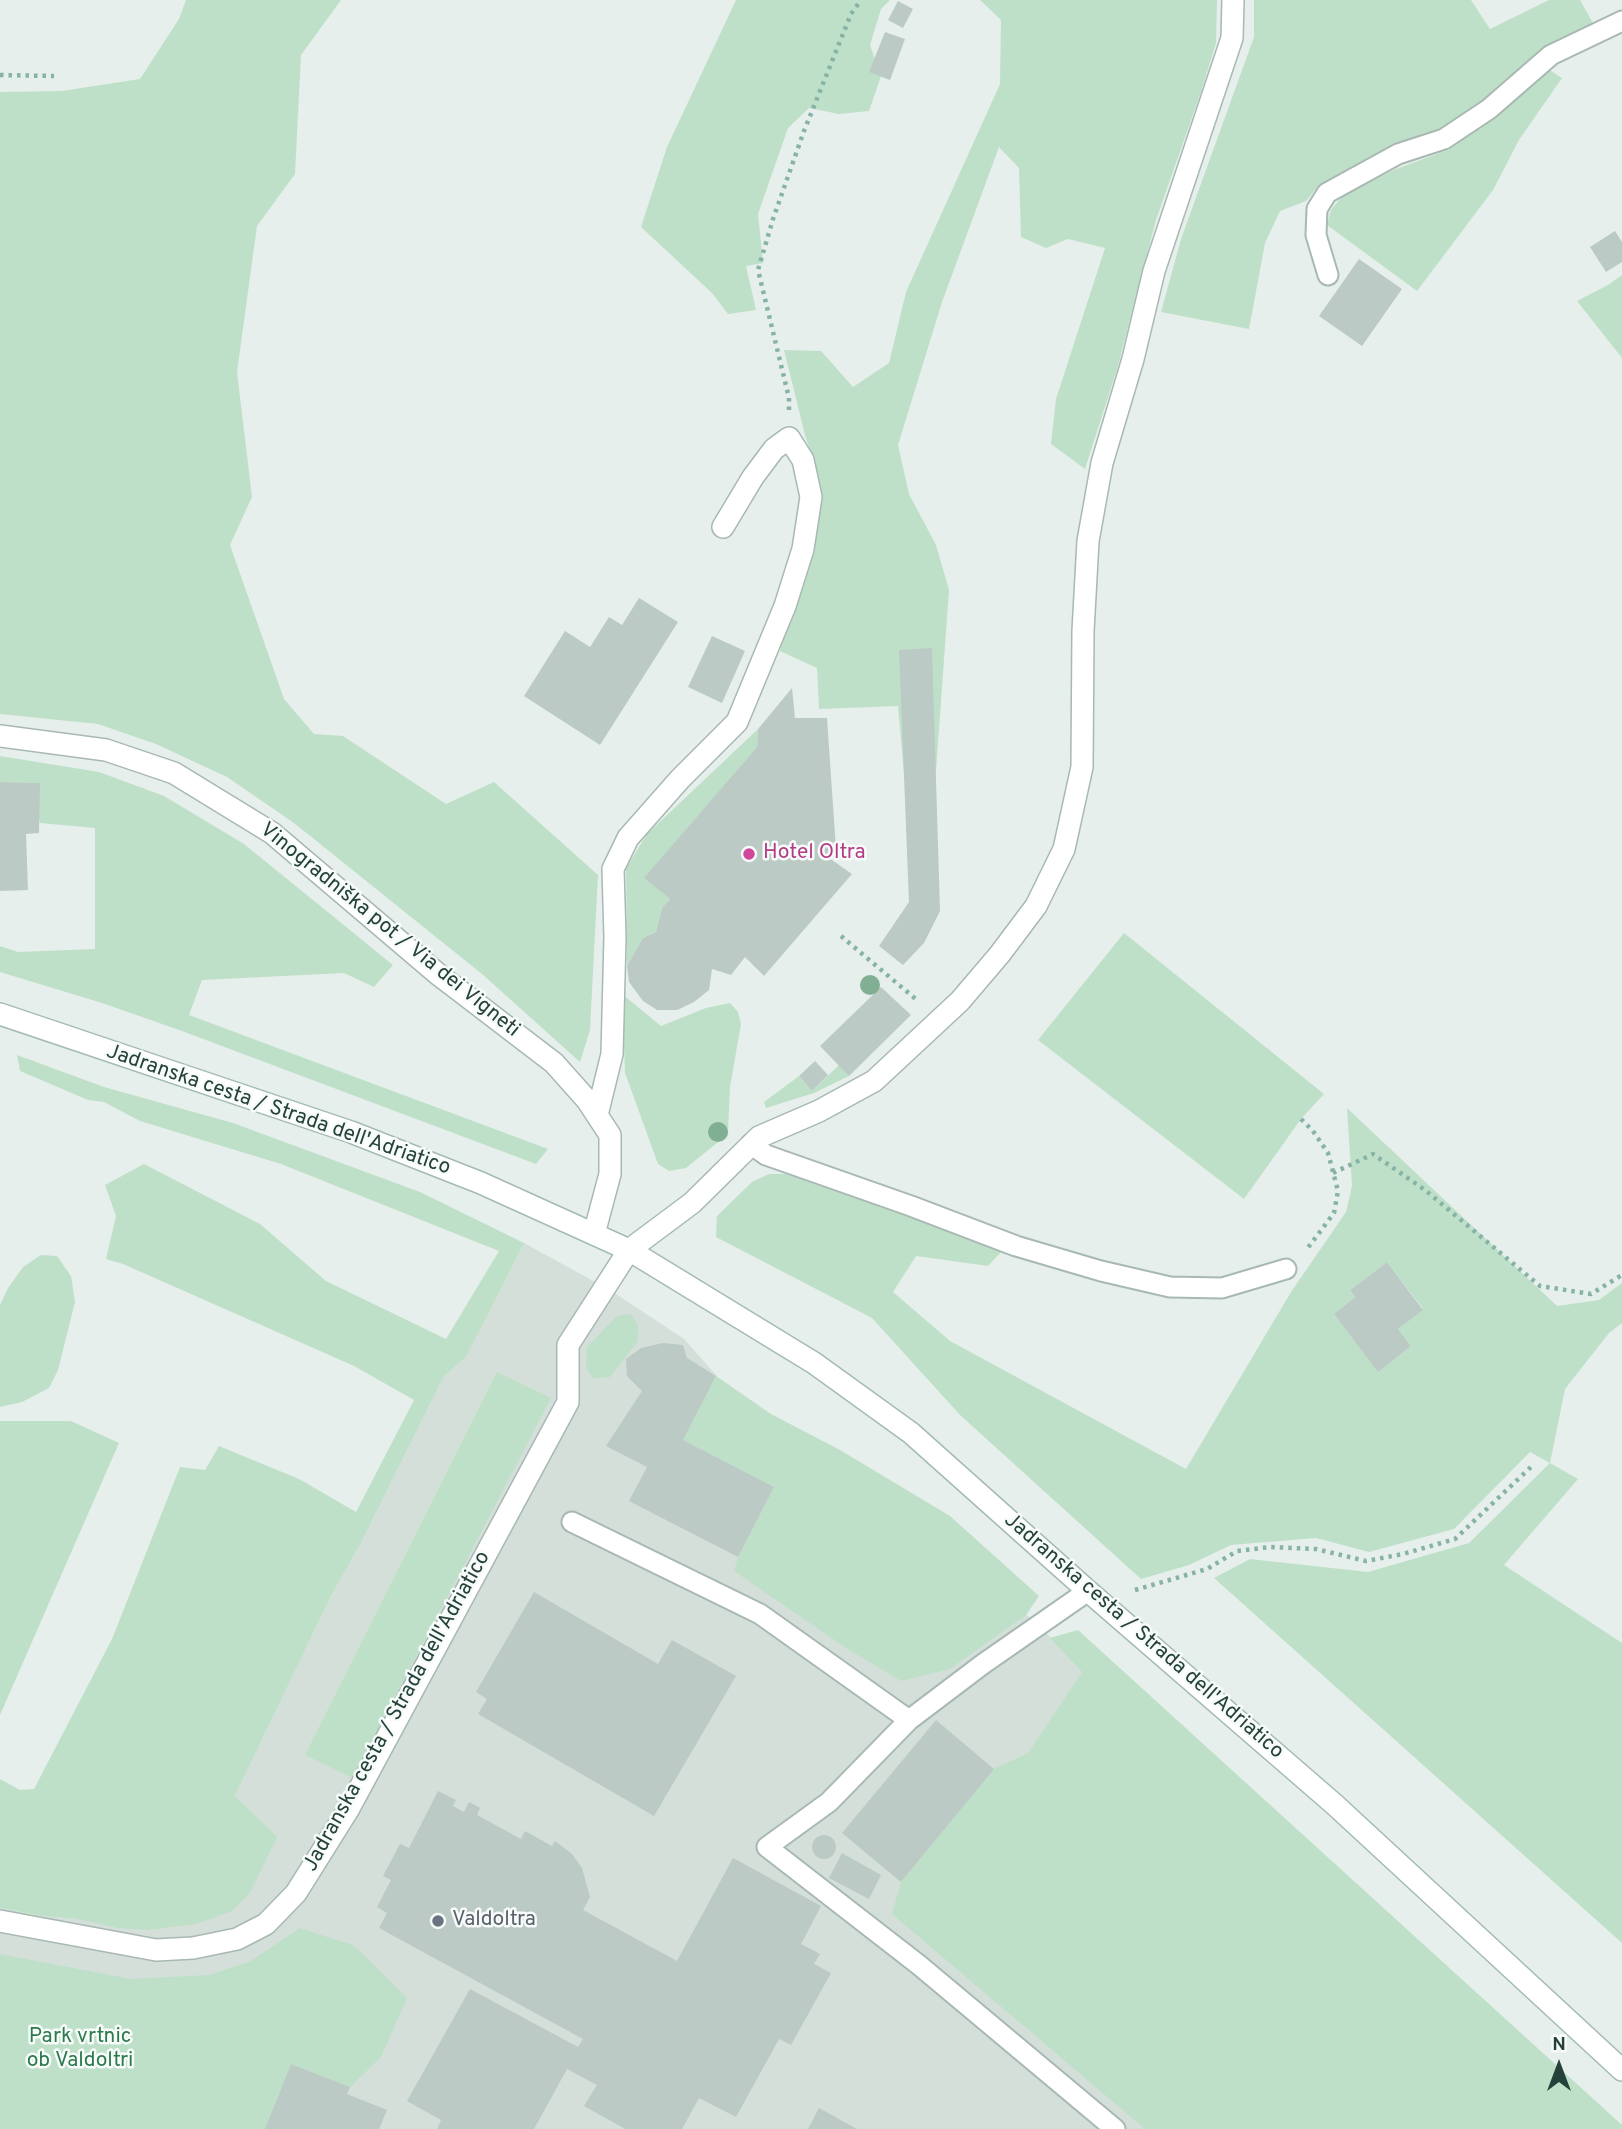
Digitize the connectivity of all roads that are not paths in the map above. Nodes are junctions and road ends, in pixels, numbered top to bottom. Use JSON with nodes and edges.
{"nodes":[{"id":1,"x":1233,"y":0,"type":"edge"},
{"id":2,"x":1622,"y":20,"type":"edge"},
{"id":3,"x":1328,"y":275,"type":"dead end"},
{"id":4,"x":723,"y":527,"type":"dead end"},
{"id":5,"x":0,"y":736,"type":"edge"},
{"id":6,"x":0,"y":1014,"type":"edge"},
{"id":7,"x":597,"y":1115,"type":"junction"},
{"id":8,"x":751,"y":1144,"type":"junction"},
{"id":9,"x":594,"y":1234,"type":"junction"},
{"id":10,"x":629,"y":1250,"type":"junction"},
{"id":11,"x":1286,"y":1269,"type":"road end"},
{"id":12,"x":572,"y":1522,"type":"dead end"},
{"id":13,"x":1088,"y":1591,"type":"junction"},
{"id":14,"x":909,"y":1720,"type":"junction"},
{"id":15,"x":0,"y":1922,"type":"edge"},
{"id":16,"x":1622,"y":2070,"type":"edge"},
{"id":17,"x":1115,"y":2129,"type":"edge"}],
"edges":[{"from":1,"to":8,"type":"street"},
{"from":2,"to":3,"type":"lane"},
{"from":4,"to":7,"type":"street"},
{"from":5,"to":7,"type":"street","name":"Vinogradniška pot / Via dei Vigneti"},
{"from":6,"to":9,"type":"street","name":"Jadranska cesta / Strada dell'Adriatico"},
{"from":7,"to":9,"type":"street","name":"Vinogradniška pot / Via dei Vigneti"},
{"from":8,"to":10,"type":"street"},
{"from":8,"to":11,"type":"lane"},
{"from":9,"to":10,"type":"street","name":"Jadranska cesta / Strada dell'Adriatico"},
{"from":10,"to":13,"type":"street","name":"Jadranska cesta / Strada dell'Adriatico"},
{"from":10,"to":15,"type":"street","name":"Jadranska cesta / Strada dell'Adriatico"},
{"from":12,"to":14,"type":"lane"},
{"from":13,"to":14,"type":"lane"},
{"from":13,"to":16,"type":"street","name":"Jadranska cesta / Strada dell'Adriatico"},
{"from":14,"to":17,"type":"lane"}]}
